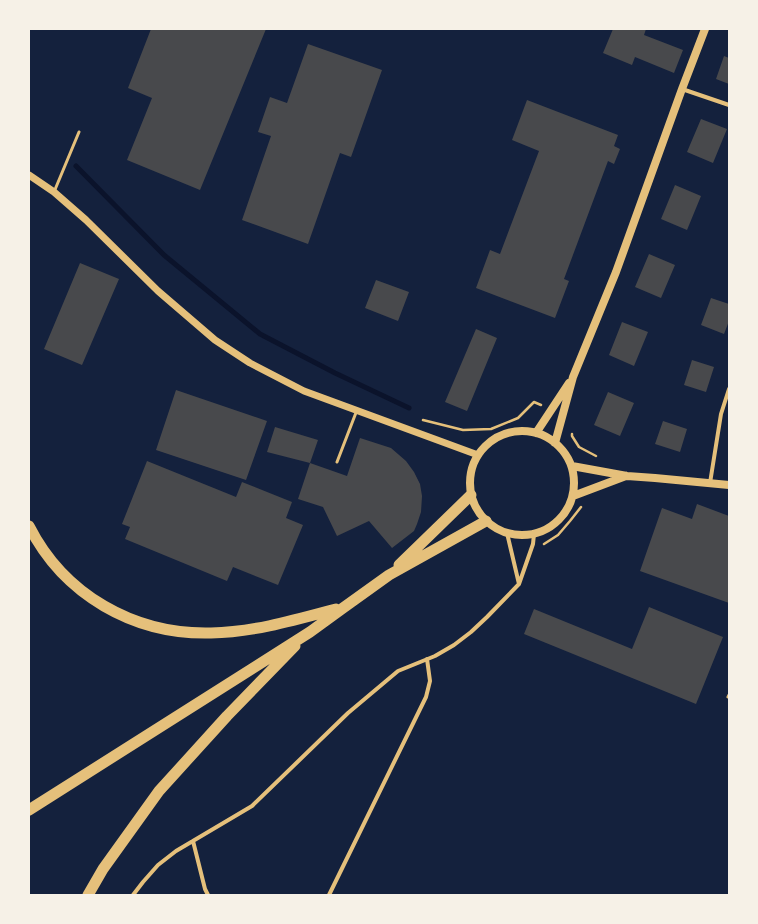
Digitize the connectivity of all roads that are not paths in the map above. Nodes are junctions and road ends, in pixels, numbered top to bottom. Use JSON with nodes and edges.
{"nodes":[{"id":1,"x":705,"y":29,"type":"edge"},
{"id":2,"x":682,"y":89,"type":"junction"},
{"id":3,"x":729,"y":105,"type":"edge"},
{"id":4,"x":79,"y":132,"type":"dead end"},
{"id":5,"x":29,"y":175,"type":"edge"},
{"id":6,"x":54,"y":192,"type":"junction"},
{"id":7,"x":573,"y":377,"type":"junction"},
{"id":8,"x":729,"y":389,"type":"edge"},
{"id":9,"x":357,"y":410,"type":"junction"},
{"id":10,"x":536,"y":433,"type":"junction"},
{"id":11,"x":555,"y":443,"type":"junction"},
{"id":12,"x":478,"y":455,"type":"junction"},
{"id":13,"x":337,"y":462,"type":"dead end"},
{"id":14,"x":572,"y":466,"type":"junction"},
{"id":15,"x":627,"y":476,"type":"junction"},
{"id":16,"x":710,"y":483,"type":"junction"},
{"id":17,"x":729,"y":485,"type":"edge"},
{"id":18,"x":471,"y":495,"type":"junction"},
{"id":19,"x":573,"y":496,"type":"junction"},
{"id":20,"x":486,"y":521,"type":"junction"},
{"id":21,"x":29,"y":526,"type":"edge"},
{"id":22,"x":507,"y":533,"type":"junction"},
{"id":23,"x":534,"y":534,"type":"junction"},
{"id":24,"x":389,"y":575,"type":"junction"},
{"id":25,"x":519,"y":584,"type":"junction"},
{"id":26,"x":342,"y":608,"type":"junction"},
{"id":27,"x":310,"y":632,"type":"junction"},
{"id":28,"x":427,"y":659,"type":"junction"},
{"id":29,"x":29,"y":810,"type":"edge"},
{"id":30,"x":193,"y":841,"type":"junction"},
{"id":31,"x":88,"y":895,"type":"edge"},
{"id":32,"x":133,"y":895,"type":"edge"},
{"id":33,"x":208,"y":895,"type":"edge"},
{"id":34,"x":329,"y":895,"type":"edge"}],
"edges":[{"from":1,"to":2,"type":"main road"},
{"from":2,"to":3,"type":"street"},
{"from":2,"to":7,"type":"main road"},
{"from":4,"to":6,"type":"lane"},
{"from":5,"to":6,"type":"street"},
{"from":6,"to":9,"type":"street"},
{"from":7,"to":10,"type":"main road"},
{"from":7,"to":11,"type":"main road"},
{"from":8,"to":16,"type":"street"},
{"from":9,"to":12,"type":"street"},
{"from":9,"to":13,"type":"lane"},
{"from":10,"to":11,"type":"main road"},
{"from":10,"to":12,"type":"main road"},
{"from":11,"to":14,"type":"main road"},
{"from":12,"to":18,"type":"main road"},
{"from":14,"to":15,"type":"main road"},
{"from":14,"to":19,"type":"main road"},
{"from":15,"to":16,"type":"main road"},
{"from":15,"to":19,"type":"main road"},
{"from":16,"to":17,"type":"main road"},
{"from":18,"to":20,"type":"main road"},
{"from":18,"to":24,"type":"highway"},
{"from":19,"to":23,"type":"main road"},
{"from":20,"to":22,"type":"main road"},
{"from":20,"to":24,"type":"highway"},
{"from":21,"to":26,"type":"highway"},
{"from":22,"to":23,"type":"main road"},
{"from":22,"to":25,"type":"street"},
{"from":23,"to":25,"type":"street"},
{"from":24,"to":26,"type":"highway"},
{"from":25,"to":28,"type":"street"},
{"from":26,"to":27,"type":"highway"},
{"from":27,"to":29,"type":"highway"},
{"from":27,"to":31,"type":"highway"},
{"from":28,"to":30,"type":"street"},
{"from":28,"to":34,"type":"street"},
{"from":30,"to":32,"type":"street"},
{"from":30,"to":33,"type":"street"}]}
